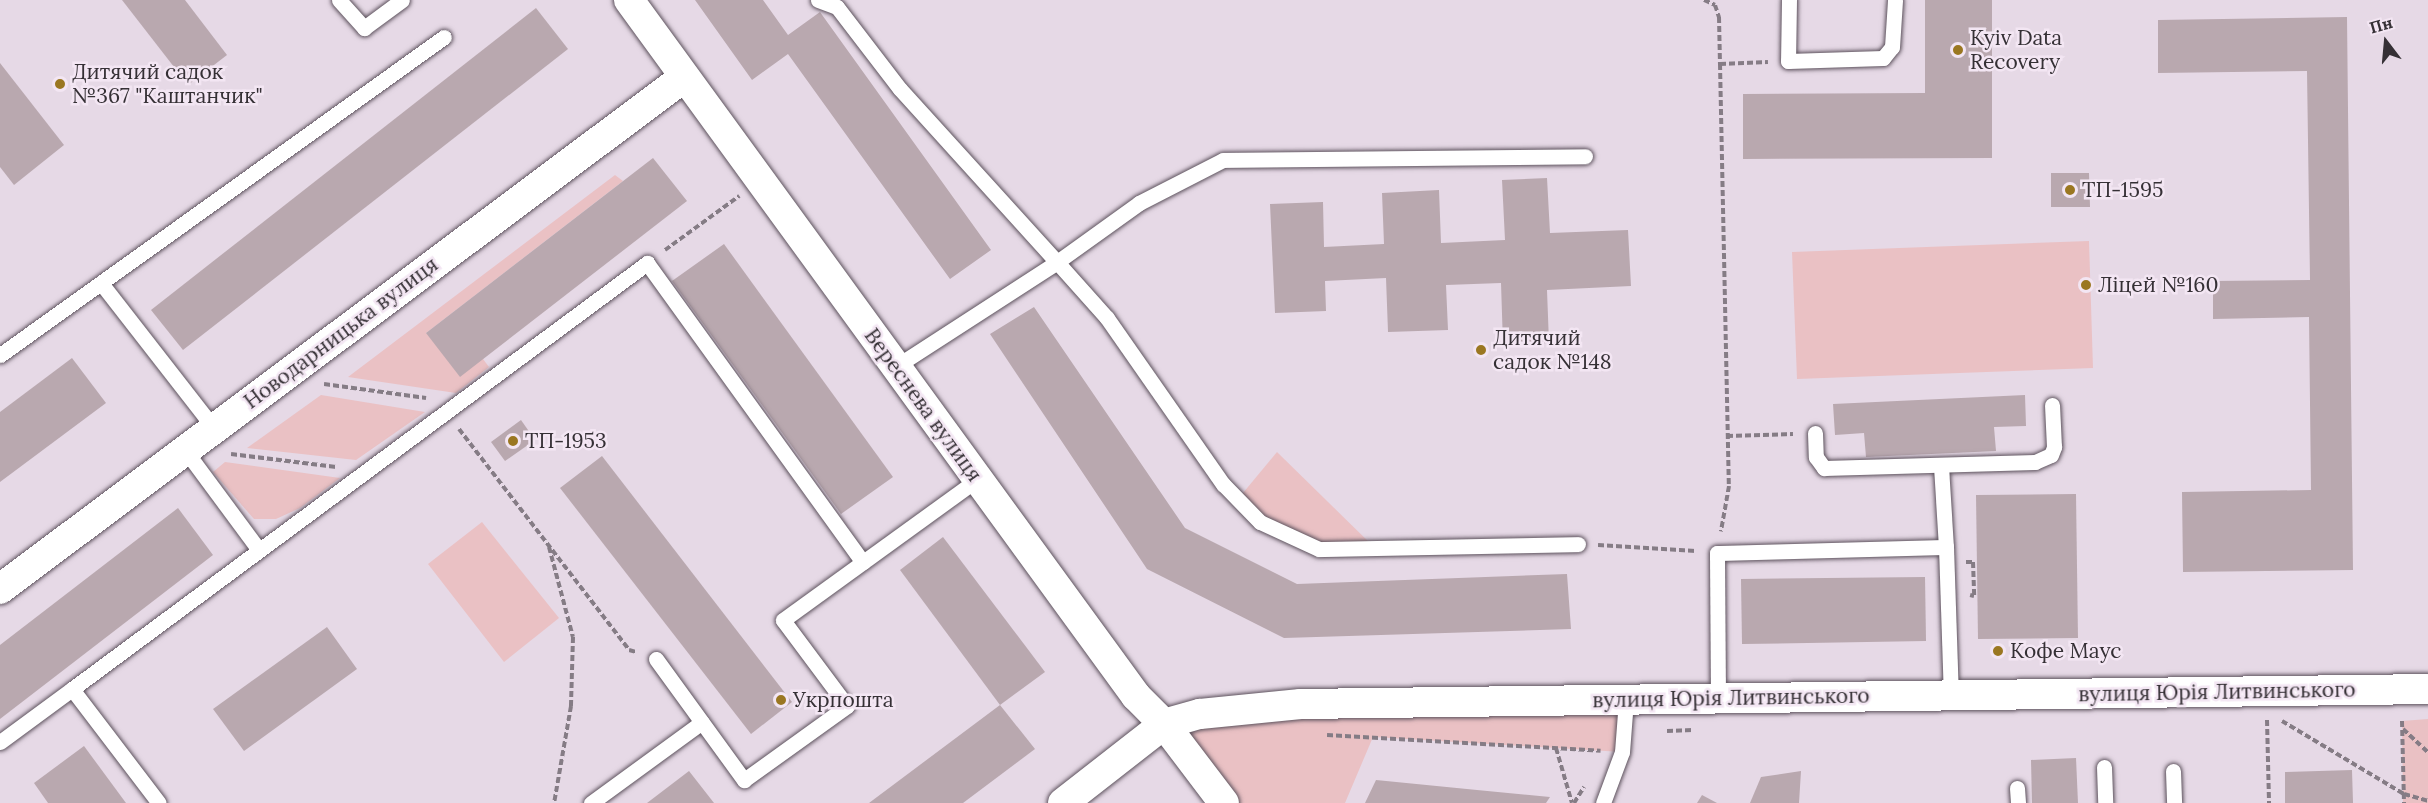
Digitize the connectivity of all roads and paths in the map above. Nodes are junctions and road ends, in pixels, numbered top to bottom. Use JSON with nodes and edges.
{"nodes":[{"id":1,"x":339,"y":0,"type":"edge"},
{"id":2,"x":402,"y":0,"type":"edge"},
{"id":3,"x":629,"y":0,"type":"edge"},
{"id":4,"x":818,"y":0,"type":"edge"},
{"id":5,"x":1704,"y":0,"type":"edge"},
{"id":6,"x":1789,"y":0,"type":"edge"},
{"id":7,"x":1894,"y":0,"type":"edge"},
{"id":8,"x":444,"y":37,"type":"dead end"},
{"id":9,"x":1788,"y":61,"type":"junction"},
{"id":10,"x":1720,"y":64,"type":"junction"},
{"id":11,"x":683,"y":78,"type":"junction"},
{"id":12,"x":1585,"y":156,"type":"dead end"},
{"id":13,"x":740,"y":195,"type":"dead end"},
{"id":14,"x":647,"y":262,"type":"junction"},
{"id":15,"x":1057,"y":262,"type":"junction"},
{"id":16,"x":101,"y":284,"type":"junction"},
{"id":17,"x":0,"y":356,"type":"edge"},
{"id":18,"x":896,"y":367,"type":"junction"},
{"id":19,"x":320,"y":383,"type":"dead end"},
{"id":20,"x":2052,"y":405,"type":"dead end"},
{"id":21,"x":452,"y":407,"type":"junction"},
{"id":22,"x":1815,"y":433,"type":"joint"},
{"id":23,"x":1727,"y":436,"type":"junction"},
{"id":24,"x":220,"y":441,"type":"junction"},
{"id":25,"x":185,"y":450,"type":"junction"},
{"id":26,"x":1941,"y":466,"type":"junction"},
{"id":27,"x":366,"y":471,"type":"junction"},
{"id":28,"x":978,"y":479,"type":"junction"},
{"id":29,"x":1578,"y":544,"type":"joint"},
{"id":30,"x":548,"y":545,"type":"junction"},
{"id":31,"x":1946,"y":547,"type":"junction"},
{"id":32,"x":259,"y":550,"type":"junction"},
{"id":33,"x":1717,"y":553,"type":"junction"},
{"id":34,"x":863,"y":562,"type":"junction"},
{"id":35,"x":0,"y":589,"type":"edge"},
{"id":36,"x":656,"y":659,"type":"joint"},
{"id":37,"x":72,"y":689,"type":"junction"},
{"id":38,"x":2428,"y":689,"type":"edge"},
{"id":39,"x":1951,"y":695,"type":"junction"},
{"id":40,"x":1718,"y":698,"type":"junction"},
{"id":41,"x":1626,"y":700,"type":"junction"},
{"id":42,"x":2391,"y":720,"type":"dead end"},
{"id":43,"x":2411,"y":720,"type":"dead end"},
{"id":44,"x":2403,"y":721,"type":"junction"},
{"id":45,"x":702,"y":722,"type":"junction"},
{"id":46,"x":1164,"y":724,"type":"junction"},
{"id":47,"x":2403,"y":729,"type":"junction"},
{"id":48,"x":1317,"y":735,"type":"dead end"},
{"id":49,"x":0,"y":742,"type":"edge"},
{"id":50,"x":1556,"y":748,"type":"junction"},
{"id":51,"x":1622,"y":752,"type":"junction"},
{"id":52,"x":2428,"y":752,"type":"edge"},
{"id":53,"x":2104,"y":767,"type":"dead end"},
{"id":54,"x":2173,"y":771,"type":"dead end"},
{"id":55,"x":2404,"y":794,"type":"junction"},
{"id":56,"x":2428,"y":801,"type":"edge"},
{"id":57,"x":159,"y":803,"type":"edge"},
{"id":58,"x":554,"y":803,"type":"edge"},
{"id":59,"x":591,"y":803,"type":"edge"},
{"id":60,"x":1062,"y":803,"type":"edge"},
{"id":61,"x":1224,"y":803,"type":"edge"},
{"id":62,"x":1572,"y":803,"type":"edge"},
{"id":63,"x":1604,"y":803,"type":"edge"},
{"id":64,"x":2105,"y":803,"type":"edge"},
{"id":65,"x":2174,"y":803,"type":"edge"},
{"id":66,"x":2269,"y":803,"type":"edge"},
{"id":67,"x":2404,"y":803,"type":"edge"}],
"edges":[{"from":1,"to":2,"type":"lane"},
{"from":3,"to":11,"type":"street","name":"Вереснева вулиця"},
{"from":4,"to":15,"type":"lane"},
{"from":5,"to":10,"type":"path"},
{"from":6,"to":9,"type":"lane"},
{"from":7,"to":9,"type":"lane"},
{"from":8,"to":16,"type":"lane"},
{"from":9,"to":10,"type":"path"},
{"from":10,"to":23,"type":"path"},
{"from":11,"to":18,"type":"street","name":"Вереснева вулиця"},
{"from":11,"to":24,"type":"street","name":"Новодарницька вулиця"},
{"from":12,"to":15,"type":"lane"},
{"from":13,"to":14,"type":"path"},
{"from":14,"to":21,"type":"lane"},
{"from":14,"to":34,"type":"lane"},
{"from":15,"to":18,"type":"lane"},
{"from":15,"to":29,"type":"lane"},
{"from":16,"to":17,"type":"lane"},
{"from":16,"to":24,"type":"lane"},
{"from":18,"to":28,"type":"street","name":"Вереснева вулиця"},
{"from":19,"to":21,"type":"path"},
{"from":20,"to":26,"type":"lane"},
{"from":21,"to":27,"type":"lane"},
{"from":21,"to":30,"type":"path"},
{"from":22,"to":23,"type":"path"},
{"from":22,"to":26,"type":"lane"},
{"from":23,"to":33,"type":"path"},
{"from":24,"to":25,"type":"street","name":"Новодарницька вулиця"},
{"from":24,"to":27,"type":"path"},
{"from":25,"to":32,"type":"lane"},
{"from":25,"to":35,"type":"street","name":"Новодарницька вулиця"},
{"from":26,"to":31,"type":"lane"},
{"from":27,"to":32,"type":"lane"},
{"from":28,"to":34,"type":"lane"},
{"from":28,"to":46,"type":"street","name":"Вереснева вулиця"},
{"from":29,"to":33,"type":"path"},
{"from":30,"to":36,"type":"path"},
{"from":30,"to":58,"type":"path"},
{"from":31,"to":33,"type":"lane"},
{"from":31,"to":39,"type":"lane"},
{"from":32,"to":37,"type":"lane"},
{"from":33,"to":40,"type":"lane"},
{"from":34,"to":45,"type":"lane"},
{"from":36,"to":45,"type":"lane"},
{"from":37,"to":49,"type":"lane"},
{"from":37,"to":57,"type":"lane"},
{"from":38,"to":39,"type":"street","name":"вулиця Юрія Литвинського"},
{"from":39,"to":40,"type":"street","name":"вулиця Юрія Литвинського"},
{"from":40,"to":41,"type":"street","name":"вулиця Юрія Литвинського"},
{"from":41,"to":46,"type":"street","name":"вулиця Юрія Литвинського"},
{"from":41,"to":51,"type":"lane"},
{"from":42,"to":44,"type":"path"},
{"from":43,"to":44,"type":"path"},
{"from":44,"to":47,"type":"path"},
{"from":45,"to":59,"type":"lane"},
{"from":46,"to":60,"type":"street","name":"вулиця Юрія Литвинського"},
{"from":46,"to":61,"type":"street","name":"Вереснева вулиця"},
{"from":47,"to":52,"type":"path"},
{"from":47,"to":55,"type":"path"},
{"from":48,"to":50,"type":"path"},
{"from":50,"to":51,"type":"path"},
{"from":50,"to":62,"type":"path"},
{"from":51,"to":63,"type":"lane"},
{"from":53,"to":64,"type":"lane"},
{"from":54,"to":65,"type":"lane"},
{"from":55,"to":56,"type":"path"},
{"from":55,"to":66,"type":"path"},
{"from":55,"to":67,"type":"path"}]}
